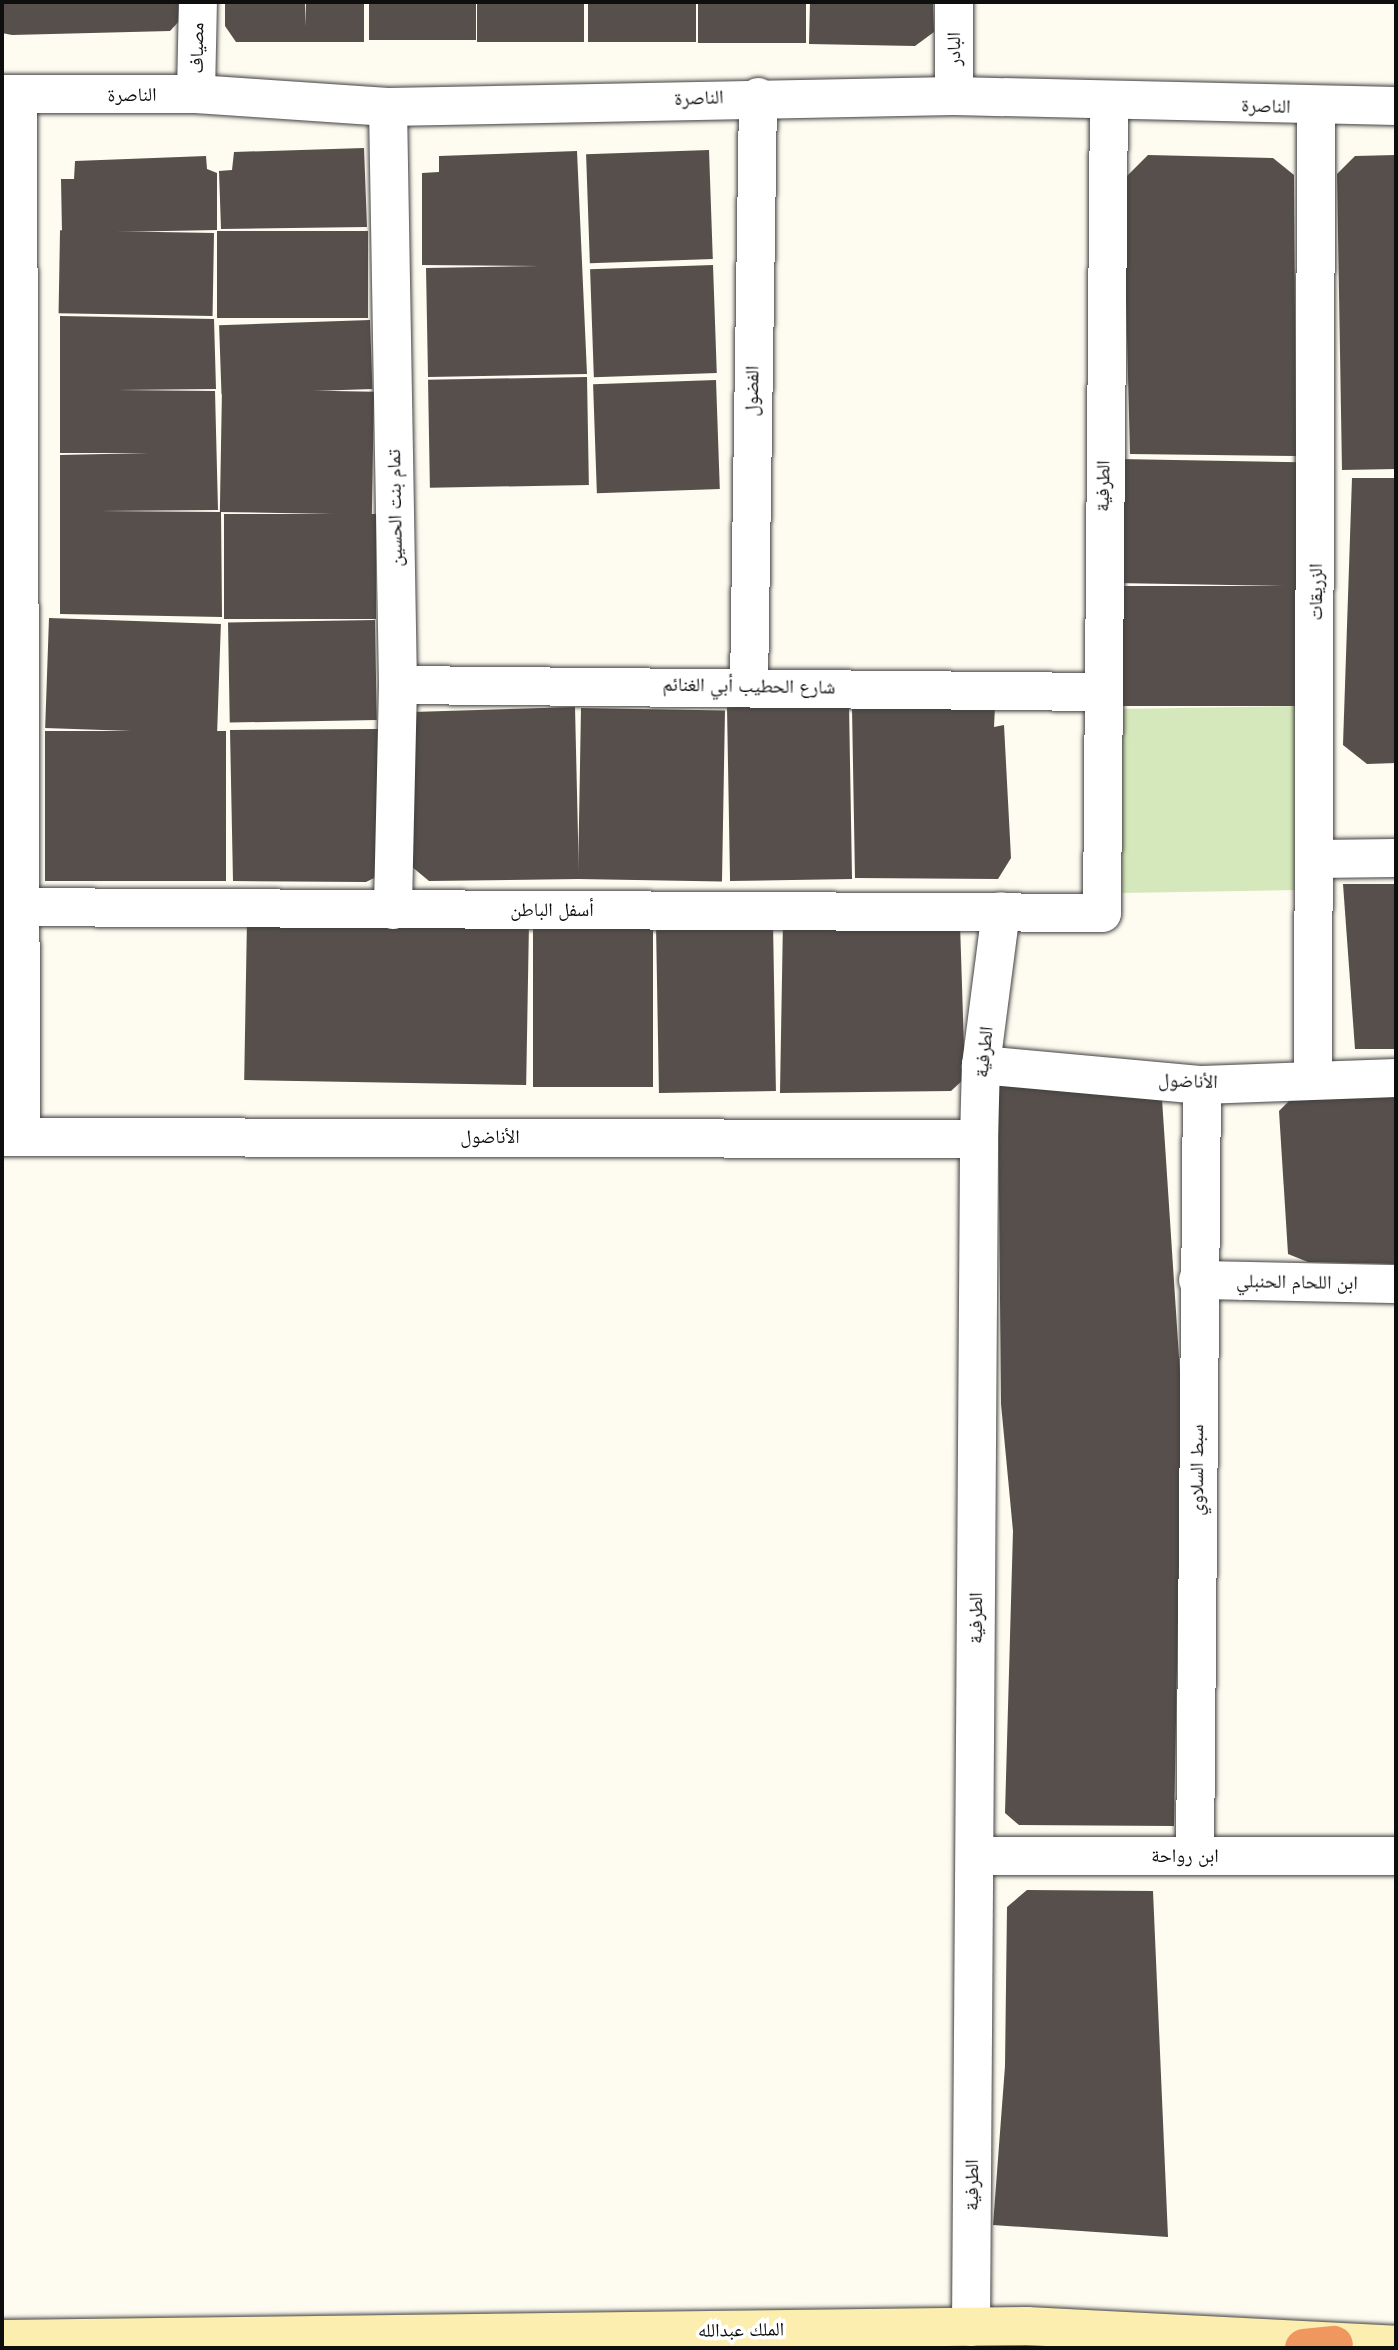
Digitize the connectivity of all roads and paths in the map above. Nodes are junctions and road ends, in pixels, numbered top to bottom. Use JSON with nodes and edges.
{"nodes":[{"id":1,"x":198,"y":2,"type":"edge"},
{"id":2,"x":954,"y":2,"type":"edge"},
{"id":3,"x":196,"y":94,"type":"junction"},
{"id":4,"x":10,"y":95,"type":"edge"},
{"id":5,"x":954,"y":96,"type":"junction"},
{"id":6,"x":758,"y":97,"type":"junction"},
{"id":7,"x":1109,"y":100,"type":"junction"},
{"id":8,"x":1396,"y":106,"type":"edge"},
{"id":9,"x":388,"y":107,"type":"junction"},
{"id":10,"x":1316,"y":107,"type":"junction"},
{"id":11,"x":398,"y":685,"type":"junction"},
{"id":12,"x":749,"y":686,"type":"junction"},
{"id":13,"x":1100,"y":692,"type":"junction"},
{"id":14,"x":1396,"y":858,"type":"edge"},
{"id":15,"x":1315,"y":859,"type":"junction"},
{"id":16,"x":9,"y":906,"type":"edge"},
{"id":17,"x":393,"y":910,"type":"junction"},
{"id":18,"x":1001,"y":911,"type":"junction"},
{"id":19,"x":1102,"y":914,"type":"joint"},
{"id":20,"x":981,"y":1065,"type":"junction"},
{"id":21,"x":1313,"y":1076,"type":"junction"},
{"id":22,"x":1396,"y":1078,"type":"edge"},
{"id":23,"x":1202,"y":1085,"type":"junction"},
{"id":24,"x":11,"y":1136,"type":"edge"},
{"id":25,"x":979,"y":1139,"type":"junction"},
{"id":26,"x":1198,"y":1280,"type":"junction"},
{"id":27,"x":1396,"y":1284,"type":"edge"},
{"id":28,"x":975,"y":1856,"type":"junction"},
{"id":29,"x":1195,"y":1856,"type":"junction"},
{"id":30,"x":1396,"y":1856,"type":"edge"},
{"id":31,"x":971,"y":2327,"type":"junction"},
{"id":32,"x":2,"y":2339,"type":"edge"},
{"id":33,"x":1396,"y":2345,"type":"edge"},
{"id":34,"x":1319,"y":2347,"type":"edge"}],
"edges":[{"from":1,"to":3,"type":"street","name":"مصياف"},
{"from":2,"to":5,"type":"street","name":"البادر"},
{"from":3,"to":4,"type":"street","name":"الناصرة"},
{"from":3,"to":9,"type":"street","name":"الناصرة"},
{"from":4,"to":16,"type":"street"},
{"from":5,"to":6,"type":"street","name":"الناصرة"},
{"from":5,"to":7,"type":"street","name":"الناصرة"},
{"from":6,"to":9,"type":"street","name":"الناصرة"},
{"from":6,"to":12,"type":"street","name":"الفضول"},
{"from":7,"to":10,"type":"street","name":"الناصرة"},
{"from":7,"to":13,"type":"street","name":"الطرفية"},
{"from":8,"to":10,"type":"street","name":"الناصرة"},
{"from":9,"to":11,"type":"street","name":"تمام بنت الحسين"},
{"from":10,"to":15,"type":"street","name":"الزريقات"},
{"from":11,"to":12,"type":"street","name":"شارع الحطيب أبي الغنائم"},
{"from":11,"to":17,"type":"street","name":"تمام بنت الحسين"},
{"from":12,"to":13,"type":"street","name":"شارع الحطيب أبي الغنائم"},
{"from":13,"to":19,"type":"street","name":"الطرفية"},
{"from":14,"to":15,"type":"street"},
{"from":15,"to":21,"type":"street","name":"الزريقات"},
{"from":16,"to":17,"type":"street","name":"أسفل الباطن"},
{"from":16,"to":24,"type":"street"},
{"from":17,"to":18,"type":"street","name":"أسفل الباطن"},
{"from":18,"to":19,"type":"street","name":"أسفل الباطن"},
{"from":18,"to":20,"type":"street","name":"الطرفية"},
{"from":20,"to":23,"type":"street","name":"الأناضول"},
{"from":20,"to":25,"type":"street","name":"الطرفية"},
{"from":21,"to":22,"type":"street","name":"الأناضول"},
{"from":21,"to":23,"type":"street","name":"الأناضول"},
{"from":23,"to":26,"type":"street","name":"سبط السلاوي"},
{"from":24,"to":25,"type":"street","name":"الأناضول"},
{"from":25,"to":28,"type":"street","name":"الطرفية"},
{"from":26,"to":27,"type":"street","name":"ابن اللحام الحنبلي"},
{"from":26,"to":29,"type":"street","name":"سبط السلاوي"},
{"from":28,"to":29,"type":"street","name":"ابن رواحة"},
{"from":28,"to":31,"type":"street","name":"الطرفية"},
{"from":29,"to":30,"type":"street","name":"ابن رواحة"},
{"from":31,"to":32,"type":"main road","name":"الملك عبدالله"},
{"from":31,"to":34,"type":"main road","name":"الملك عبدالله"},
{"from":33,"to":34,"type":"main road","name":"الملك عبدالله"}]}
